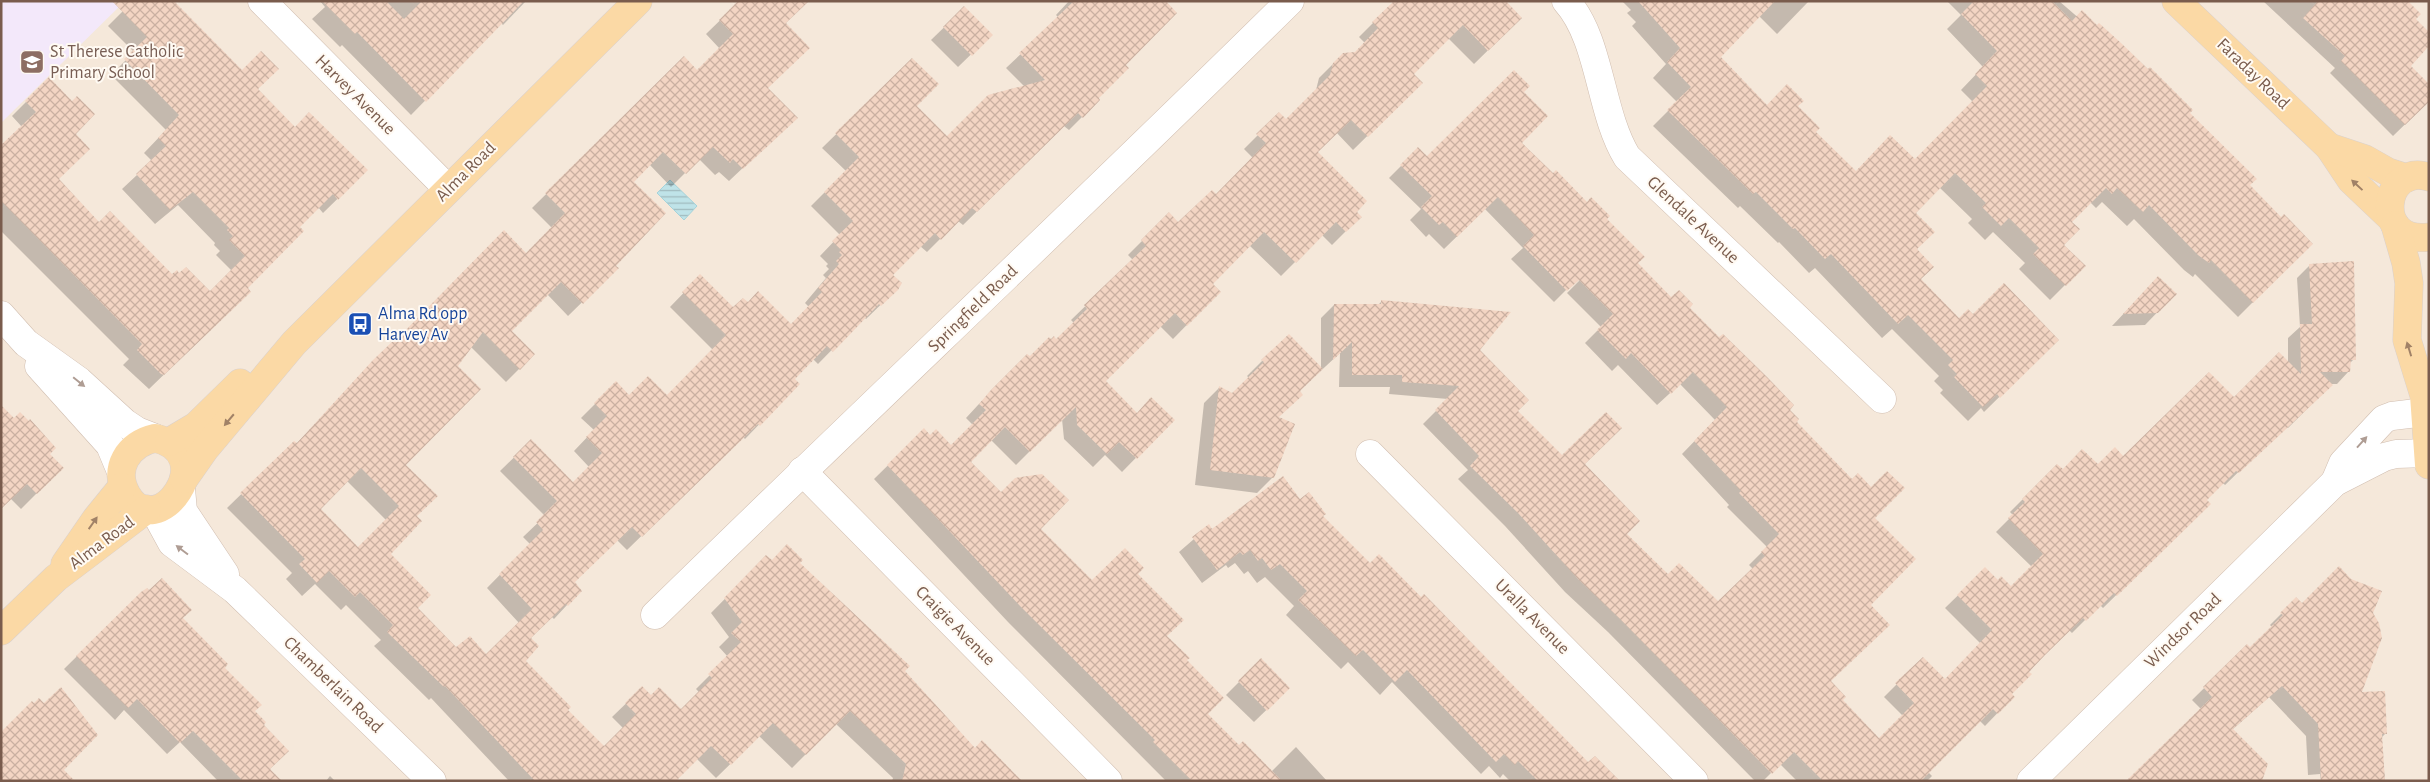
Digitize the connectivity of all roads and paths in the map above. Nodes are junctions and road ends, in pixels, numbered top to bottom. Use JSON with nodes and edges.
{"nodes":[{"id":1,"x":262,"y":1,"type":"edge"},
{"id":2,"x":638,"y":1,"type":"edge"},
{"id":3,"x":1290,"y":1,"type":"edge"},
{"id":4,"x":1566,"y":1,"type":"edge"},
{"id":5,"x":2176,"y":1,"type":"edge"},
{"id":6,"x":2329,"y":147,"type":"junction"},
{"id":7,"x":2422,"y":177,"type":"edge"},
{"id":8,"x":448,"y":189,"type":"junction"},
{"id":9,"x":2393,"y":222,"type":"junction"},
{"id":10,"x":2429,"y":236,"type":"edge"},
{"id":11,"x":1,"y":315,"type":"edge"},
{"id":12,"x":26,"y":343,"type":"junction"},
{"id":13,"x":294,"y":343,"type":"junction"},
{"id":14,"x":2426,"y":396,"type":"edge"},
{"id":15,"x":1882,"y":399,"type":"dead end"},
{"id":16,"x":162,"y":440,"type":"junction"},
{"id":17,"x":1370,"y":454,"type":"dead end"},
{"id":18,"x":2428,"y":459,"type":"edge"},
{"id":19,"x":802,"y":471,"type":"junction"},
{"id":20,"x":121,"y":478,"type":"junction"},
{"id":21,"x":2336,"y":482,"type":"junction"},
{"id":22,"x":182,"y":484,"type":"junction"},
{"id":23,"x":150,"y":509,"type":"junction"},
{"id":24,"x":56,"y":578,"type":"junction"},
{"id":25,"x":235,"y":590,"type":"junction"},
{"id":26,"x":655,"y":615,"type":"dead end"},
{"id":27,"x":1,"y":631,"type":"edge"},
{"id":28,"x":432,"y":781,"type":"edge"},
{"id":29,"x":1108,"y":781,"type":"edge"},
{"id":30,"x":1694,"y":781,"type":"edge"},
{"id":31,"x":2031,"y":781,"type":"edge"}],
"edges":[{"from":1,"to":8,"type":"street","name":"Harvey Avenue"},
{"from":2,"to":8,"type":"main road","name":"Alma Road"},
{"from":3,"to":19,"type":"street","name":"Springfield Road"},
{"from":4,"to":15,"type":"street","name":"Glendale Avenue"},
{"from":5,"to":6,"type":"main road","name":"Faraday Road"},
{"from":6,"to":7,"type":"main road","name":"Faraday Road"},
{"from":9,"to":6,"type":"main road","name":"Faraday Road","one_way":true},
{"from":7,"to":9,"type":"main road"},
{"from":8,"to":13,"type":"main road","name":"Alma Road"},
{"from":9,"to":10,"type":"main road","name":"Faraday Road"},
{"from":14,"to":9,"type":"main road","one_way":true},
{"from":11,"to":12,"type":"street"},
{"from":12,"to":16,"type":"street","one_way":true},
{"from":12,"to":20,"type":"street"},
{"from":13,"to":16,"type":"main road","name":"Alma Road"},
{"from":13,"to":22,"type":"main road","name":"Alma Road","one_way":true},
{"from":14,"to":18,"type":"main road"},
{"from":21,"to":14,"type":"street","name":"Windsor Road","one_way":true},
{"from":16,"to":20,"type":"main road"},
{"from":16,"to":22,"type":"main road"},
{"from":17,"to":30,"type":"street","name":"Uralla Avenue"},
{"from":18,"to":21,"type":"street","name":"Windsor Road"},
{"from":19,"to":26,"type":"street","name":"Springfield Road"},
{"from":19,"to":29,"type":"street","name":"Craigie Avenue"},
{"from":20,"to":23,"type":"main road"},
{"from":24,"to":20,"type":"main road","name":"Alma Road","one_way":true},
{"from":21,"to":31,"type":"street","name":"Windsor Road"},
{"from":22,"to":23,"type":"main road"},
{"from":22,"to":25,"type":"street","name":"Chamberlain Road"},
{"from":23,"to":24,"type":"main road","name":"Alma Road"},
{"from":25,"to":23,"type":"street","name":"Chamberlain Road","one_way":true},
{"from":24,"to":27,"type":"main road","name":"Alma Road"},
{"from":25,"to":28,"type":"street","name":"Chamberlain Road"}]}
